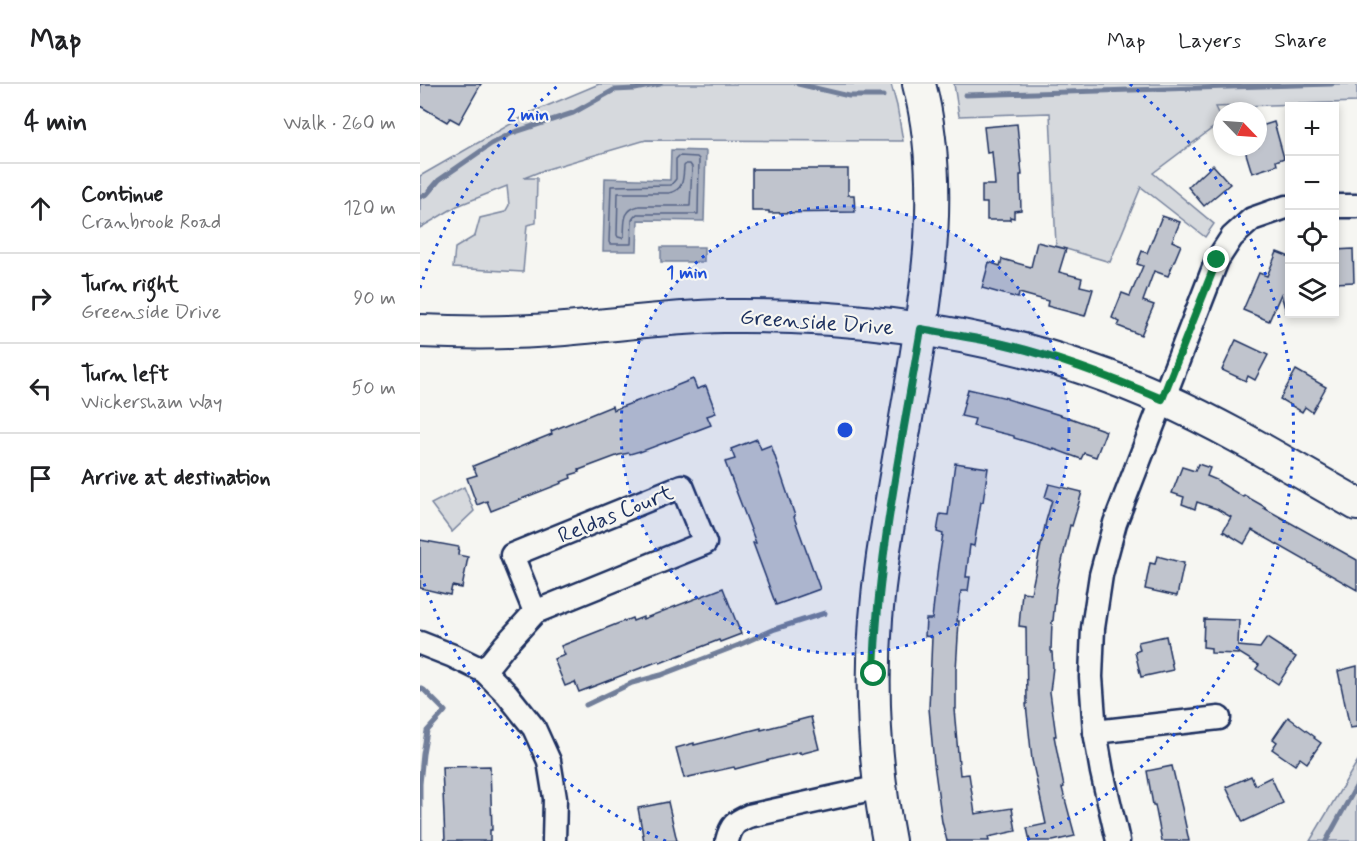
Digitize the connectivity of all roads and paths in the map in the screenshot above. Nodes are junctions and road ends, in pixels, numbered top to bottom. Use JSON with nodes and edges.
{"nodes":[{"id":1,"x":919,"y":84,"type":"edge"},
{"id":2,"x":1339,"y":206,"type":"edge"},
{"id":3,"x":1357,"y":206,"type":"edge"},
{"id":4,"x":1285,"y":207,"type":"edge"},
{"id":5,"x":921,"y":329,"type":"junction"},
{"id":6,"x":420,"y":331,"type":"edge"},
{"id":7,"x":1162,"y":399,"type":"junction"},
{"id":8,"x":1357,"y":504,"type":"edge"},
{"id":9,"x":535,"y":612,"type":"junction"},
{"id":10,"x":420,"y":644,"type":"edge"},
{"id":11,"x":484,"y":671,"type":"junction"},
{"id":12,"x":1219,"y":718,"type":"dead end"},
{"id":13,"x":1095,"y":732,"type":"junction"},
{"id":14,"x":880,"y":787,"type":"junction"},
{"id":15,"x":554,"y":841,"type":"edge"},
{"id":16,"x":727,"y":841,"type":"edge"},
{"id":17,"x":889,"y":841,"type":"edge"},
{"id":18,"x":1118,"y":841,"type":"edge"}],
"edges":[{"from":1,"to":5,"type":"street"},
{"from":2,"to":3,"type":"street"},
{"from":4,"to":7,"type":"street"},
{"from":5,"to":6,"type":"street","name":"Greenside Drive"},
{"from":5,"to":7,"type":"street","name":"Greenside Drive"},
{"from":5,"to":14,"type":"street"},
{"from":7,"to":8,"type":"street","name":"Greenside Drive"},
{"from":7,"to":13,"type":"street"},
{"from":9,"to":9,"type":"street","name":"Reldas Court"},
{"from":9,"to":11,"type":"street","name":"Reldas Court"},
{"from":10,"to":11,"type":"street"},
{"from":11,"to":15,"type":"street"},
{"from":12,"to":13,"type":"street"},
{"from":13,"to":18,"type":"street"},
{"from":14,"to":16,"type":"street"},
{"from":14,"to":17,"type":"street"}]}
